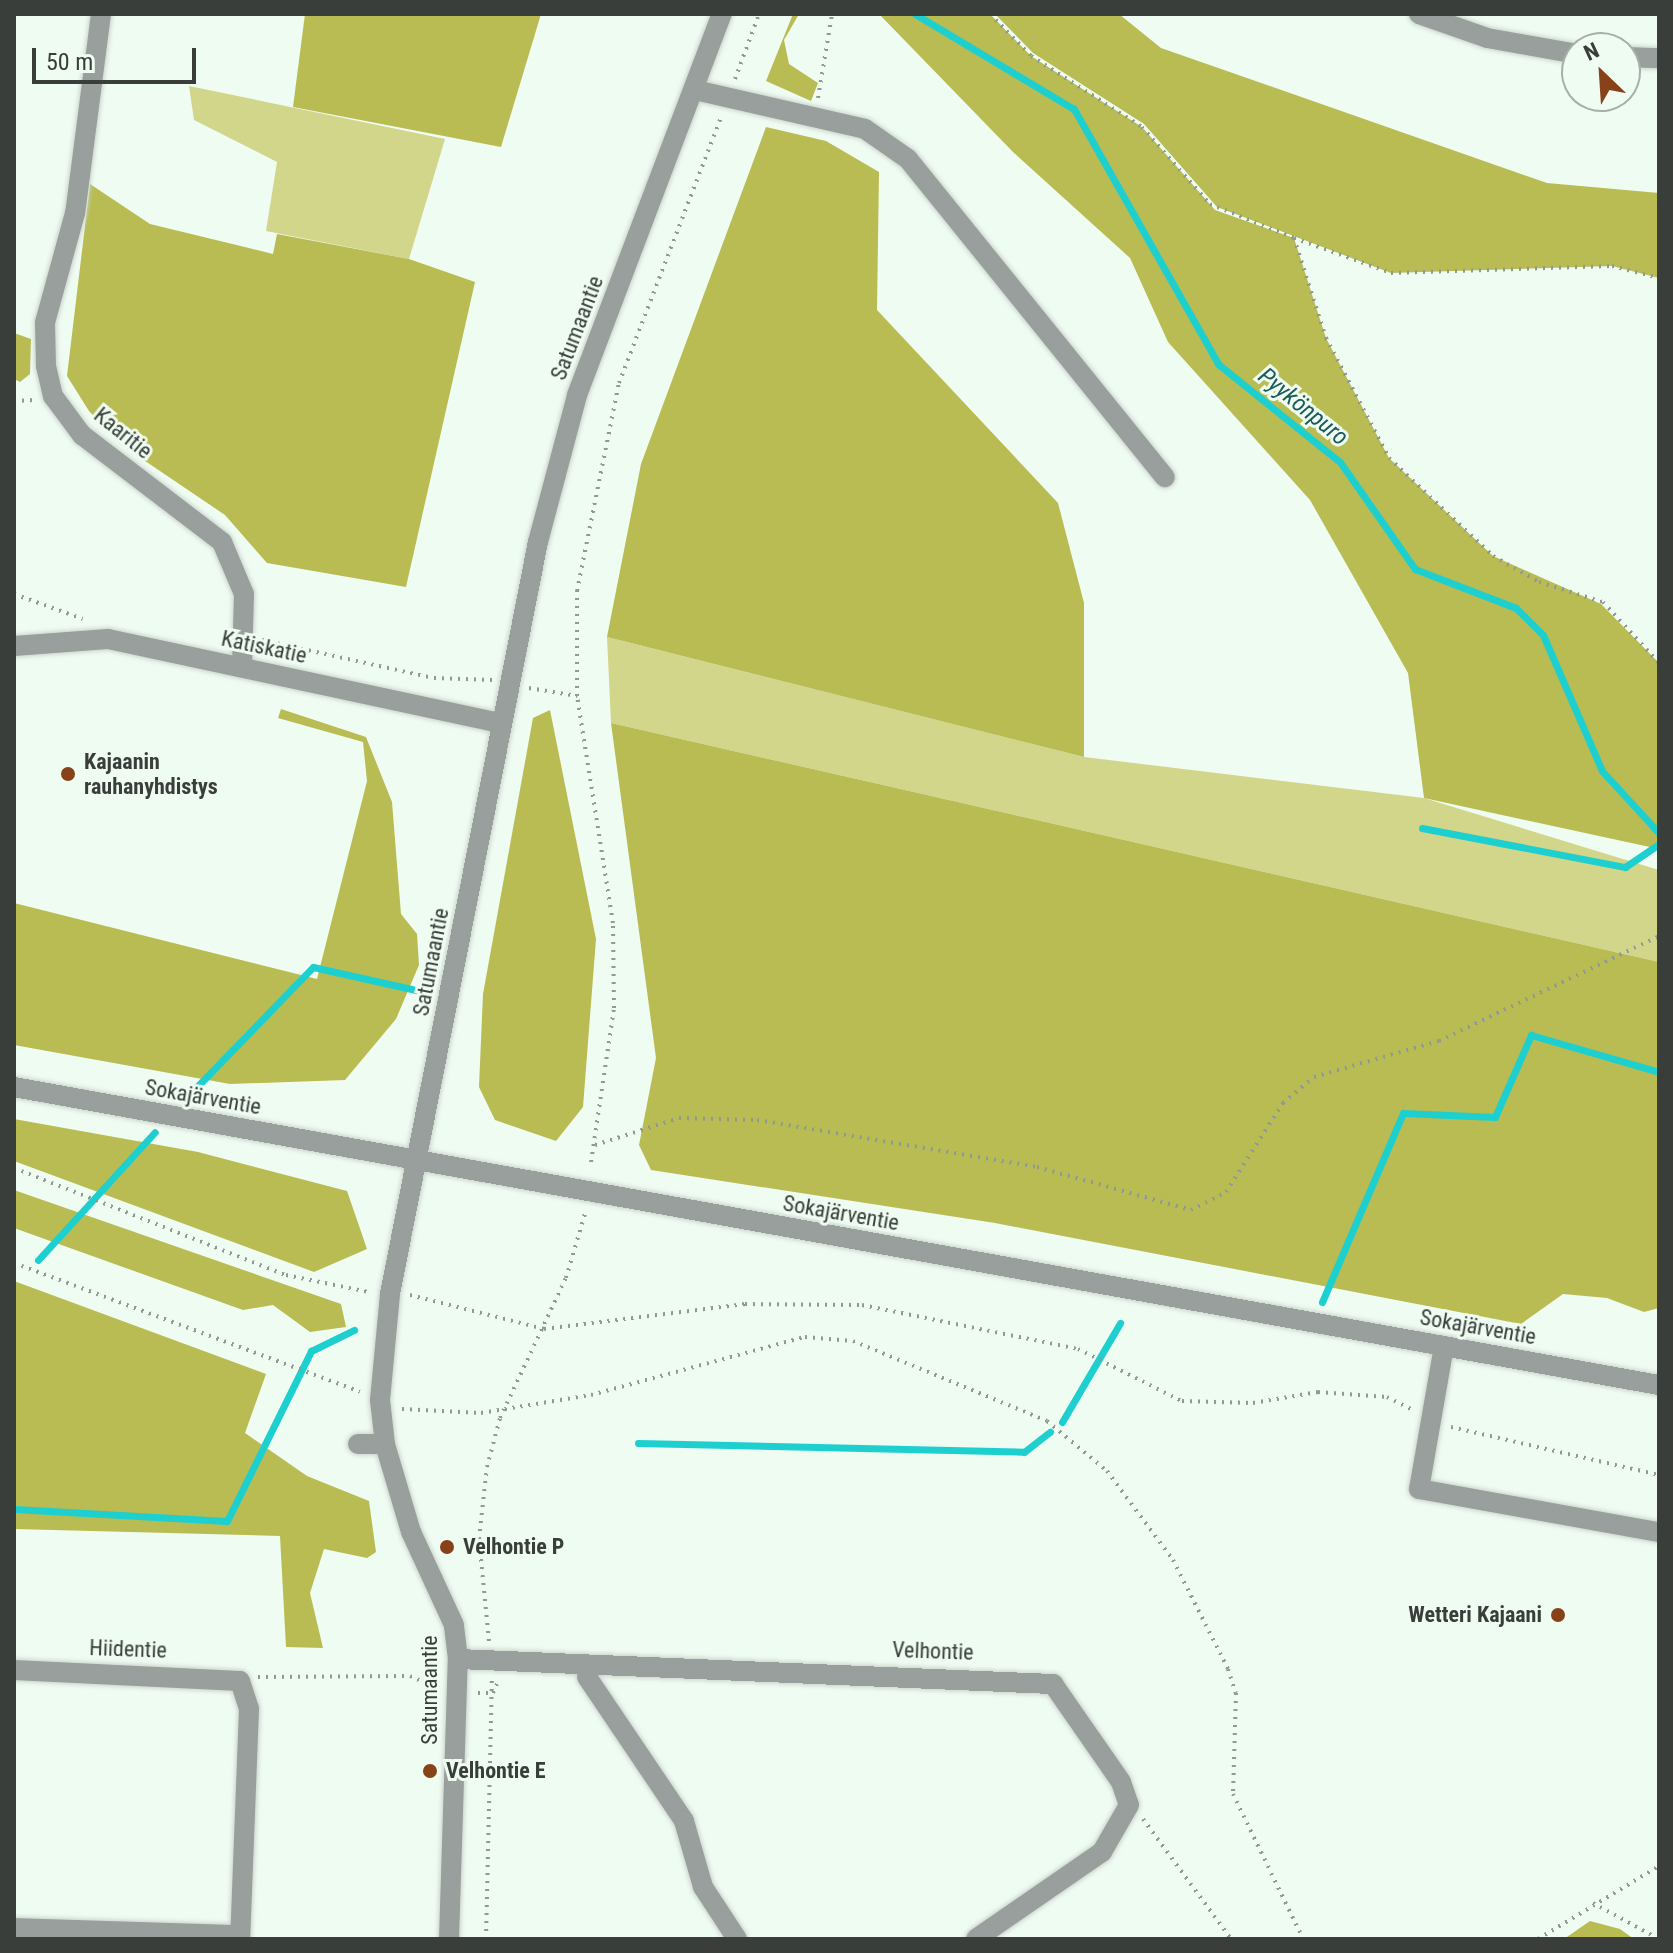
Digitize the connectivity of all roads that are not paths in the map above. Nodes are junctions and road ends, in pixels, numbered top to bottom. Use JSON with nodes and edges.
{"nodes":[{"id":1,"x":101,"y":14,"type":"edge"},
{"id":2,"x":722,"y":14,"type":"edge"},
{"id":3,"x":1419,"y":14,"type":"edge"},
{"id":4,"x":1561,"y":51,"type":"edge"},
{"id":5,"x":695,"y":90,"type":"junction"},
{"id":6,"x":1165,"y":477,"type":"dead end"},
{"id":7,"x":14,"y":646,"type":"edge"},
{"id":8,"x":242,"y":666,"type":"junction"},
{"id":9,"x":501,"y":723,"type":"junction"},
{"id":10,"x":14,"y":1087,"type":"edge"},
{"id":11,"x":415,"y":1161,"type":"junction"},
{"id":12,"x":1444,"y":1346,"type":"junction"},
{"id":13,"x":1659,"y":1385,"type":"edge"},
{"id":14,"x":358,"y":1444,"type":"dead end"},
{"id":15,"x":385,"y":1444,"type":"junction"},
{"id":16,"x":1659,"y":1532,"type":"edge"},
{"id":17,"x":458,"y":1659,"type":"junction"},
{"id":18,"x":14,"y":1670,"type":"edge"},
{"id":19,"x":587,"y":1677,"type":"dead end"},
{"id":20,"x":14,"y":1928,"type":"edge"},
{"id":21,"x":240,"y":1937,"type":"edge"},
{"id":22,"x":449,"y":1939,"type":"edge"},
{"id":23,"x":737,"y":1939,"type":"edge"},
{"id":24,"x":976,"y":1939,"type":"edge"}],
"edges":[{"from":1,"to":8,"type":"street","name":"Kaaritie"},
{"from":2,"to":5,"type":"street","name":"Satumaantie"},
{"from":3,"to":4,"type":"street"},
{"from":5,"to":6,"type":"street"},
{"from":5,"to":9,"type":"street","name":"Satumaantie"},
{"from":7,"to":8,"type":"street","name":"Katiskatie"},
{"from":8,"to":9,"type":"street","name":"Katiskatie"},
{"from":9,"to":11,"type":"street","name":"Satumaantie"},
{"from":10,"to":11,"type":"street","name":"Sokajärventie"},
{"from":11,"to":12,"type":"street","name":"Sokajärventie"},
{"from":11,"to":15,"type":"street","name":"Satumaantie"},
{"from":12,"to":13,"type":"street","name":"Sokajärventie"},
{"from":12,"to":16,"type":"street"},
{"from":14,"to":15,"type":"street"},
{"from":15,"to":17,"type":"street","name":"Satumaantie"},
{"from":17,"to":22,"type":"street","name":"Satumaantie"},
{"from":17,"to":24,"type":"street","name":"Velhontie"},
{"from":18,"to":21,"type":"street","name":"Hiidentie"},
{"from":19,"to":23,"type":"street"},
{"from":20,"to":21,"type":"street"}]}
